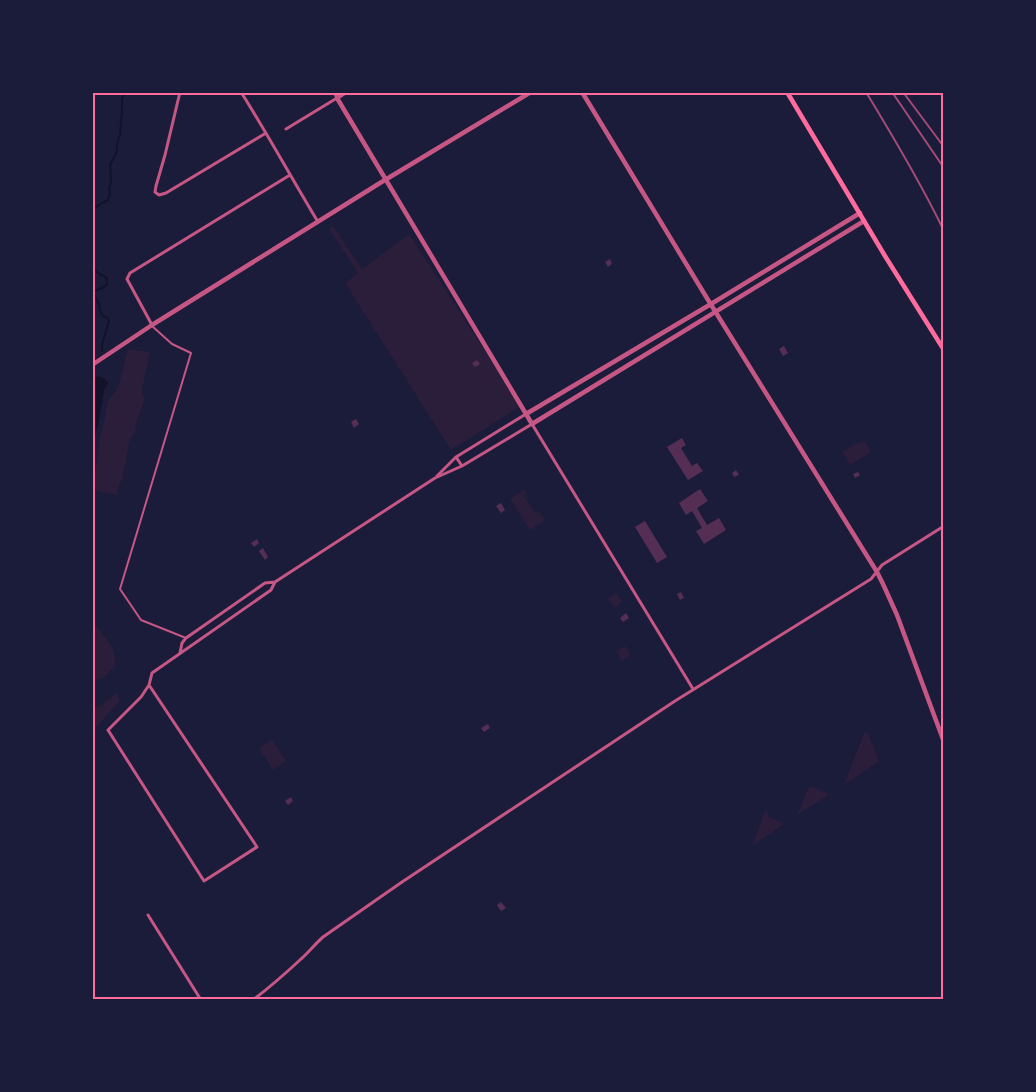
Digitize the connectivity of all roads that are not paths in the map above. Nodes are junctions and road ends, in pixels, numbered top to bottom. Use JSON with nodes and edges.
{"nodes":[{"id":1,"x":180,"y":92,"type":"edge"},
{"id":2,"x":241,"y":92,"type":"edge"},
{"id":3,"x":334,"y":92,"type":"edge"},
{"id":4,"x":346,"y":92,"type":"edge"},
{"id":5,"x":531,"y":92,"type":"edge"},
{"id":6,"x":582,"y":92,"type":"edge"},
{"id":7,"x":787,"y":92,"type":"edge"},
{"id":8,"x":337,"y":98,"type":"junction"},
{"id":9,"x":286,"y":130,"type":"dead end"},
{"id":10,"x":266,"y":133,"type":"junction"},
{"id":11,"x":290,"y":175,"type":"junction"},
{"id":12,"x":386,"y":180,"type":"junction"},
{"id":13,"x":860,"y":213,"type":"junction"},
{"id":14,"x":864,"y":221,"type":"junction"},
{"id":15,"x":318,"y":223,"type":"junction"},
{"id":16,"x":711,"y":304,"type":"junction"},
{"id":17,"x":716,"y":312,"type":"junction"},
{"id":18,"x":152,"y":325,"type":"junction"},
{"id":19,"x":944,"y":350,"type":"edge"},
{"id":20,"x":92,"y":365,"type":"edge"},
{"id":21,"x":526,"y":414,"type":"junction"},
{"id":22,"x":532,"y":424,"type":"junction"},
{"id":23,"x":456,"y":457,"type":"junction"},
{"id":24,"x":462,"y":466,"type":"junction"},
{"id":25,"x":435,"y":478,"type":"junction"},
{"id":26,"x":944,"y":526,"type":"edge"},
{"id":27,"x":876,"y":572,"type":"junction"},
{"id":28,"x":274,"y":582,"type":"junction"},
{"id":29,"x":186,"y":638,"type":"junction"},
{"id":30,"x":180,"y":654,"type":"junction"},
{"id":31,"x":149,"y":685,"type":"junction"},
{"id":32,"x":693,"y":689,"type":"junction"},
{"id":33,"x":944,"y":742,"type":"edge"},
{"id":34,"x":148,"y":916,"type":"dead end"},
{"id":35,"x":201,"y":1000,"type":"edge"},
{"id":36,"x":253,"y":1000,"type":"edge"}],
"edges":[{"from":1,"to":10,"type":"street"},
{"from":2,"to":10,"type":"street"},
{"from":3,"to":8,"type":"street"},
{"from":4,"to":8,"type":"street"},
{"from":5,"to":12,"type":"street"},
{"from":6,"to":16,"type":"street"},
{"from":7,"to":13,"type":"main road"},
{"from":8,"to":9,"type":"street"},
{"from":8,"to":12,"type":"street"},
{"from":10,"to":11,"type":"street"},
{"from":11,"to":15,"type":"street"},
{"from":11,"to":18,"type":"street"},
{"from":12,"to":15,"type":"street"},
{"from":12,"to":21,"type":"street"},
{"from":13,"to":14,"type":"main road"},
{"from":13,"to":16,"type":"street"},
{"from":14,"to":17,"type":"street"},
{"from":14,"to":19,"type":"main road"},
{"from":15,"to":18,"type":"street"},
{"from":16,"to":17,"type":"street"},
{"from":16,"to":21,"type":"street"},
{"from":17,"to":22,"type":"street"},
{"from":17,"to":27,"type":"street"},
{"from":18,"to":20,"type":"street"},
{"from":18,"to":29,"type":"lane"},
{"from":21,"to":22,"type":"street"},
{"from":21,"to":23,"type":"street"},
{"from":22,"to":24,"type":"street"},
{"from":22,"to":32,"type":"street"},
{"from":23,"to":24,"type":"street"},
{"from":23,"to":25,"type":"street"},
{"from":24,"to":25,"type":"street"},
{"from":25,"to":28,"type":"street"},
{"from":26,"to":27,"type":"street"},
{"from":27,"to":32,"type":"street"},
{"from":27,"to":33,"type":"street"},
{"from":28,"to":29,"type":"street"},
{"from":28,"to":30,"type":"street"},
{"from":29,"to":30,"type":"street"},
{"from":30,"to":31,"type":"street"},
{"from":31,"to":31,"type":"street"},
{"from":32,"to":36,"type":"street"},
{"from":34,"to":35,"type":"street"}]}
